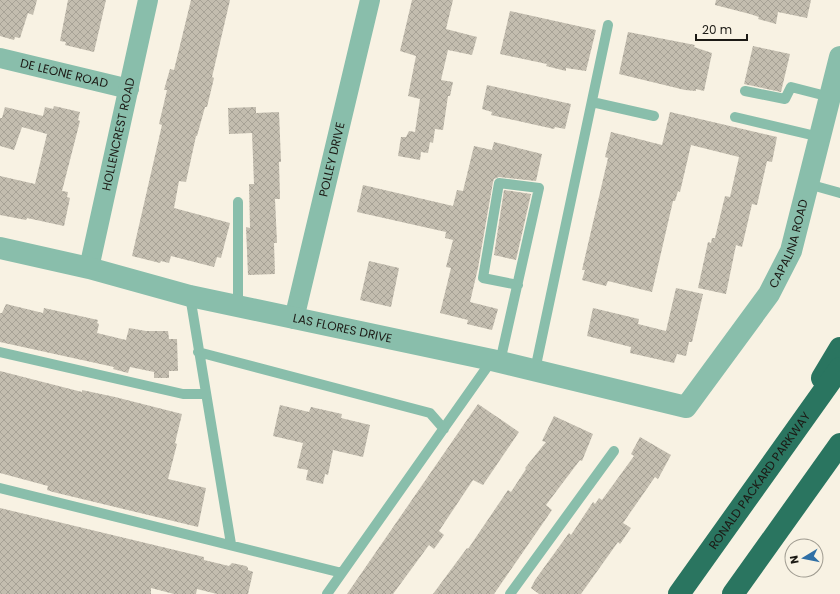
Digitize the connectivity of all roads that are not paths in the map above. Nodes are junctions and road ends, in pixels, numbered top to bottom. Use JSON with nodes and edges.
{"nodes":[{"id":1,"x":148,"y":0,"type":"edge"},
{"id":2,"x":370,"y":0,"type":"edge"},
{"id":3,"x":608,"y":25,"type":"dead end"},
{"id":4,"x":840,"y":57,"type":"edge"},
{"id":5,"x":0,"y":58,"type":"edge"},
{"id":6,"x":129,"y":89,"type":"junction"},
{"id":7,"x":745,"y":91,"type":"dead end"},
{"id":8,"x":830,"y":98,"type":"junction"},
{"id":9,"x":592,"y":102,"type":"junction"},
{"id":10,"x":654,"y":116,"type":"dead end"},
{"id":11,"x":735,"y":117,"type":"dead end"},
{"id":12,"x":820,"y":137,"type":"junction"},
{"id":13,"x":808,"y":184,"type":"junction"},
{"id":14,"x":840,"y":193,"type":"edge"},
{"id":15,"x":238,"y":202,"type":"dead end"},
{"id":16,"x":0,"y":248,"type":"edge"},
{"id":17,"x":89,"y":268,"type":"junction"},
{"id":18,"x":518,"y":285,"type":"junction"},
{"id":19,"x":190,"y":296,"type":"junction"},
{"id":20,"x":238,"y":307,"type":"junction"},
{"id":21,"x":294,"y":319,"type":"junction"},
{"id":22,"x":840,"y":348,"type":"edge"},
{"id":23,"x":0,"y":352,"type":"edge"},
{"id":24,"x":198,"y":352,"type":"junction"},
{"id":25,"x":496,"y":361,"type":"junction"},
{"id":26,"x":840,"y":368,"type":"edge"},
{"id":27,"x":535,"y":370,"type":"junction"},
{"id":28,"x":205,"y":394,"type":"junction"},
{"id":29,"x":686,"y":407,"type":"joint"},
{"id":30,"x":444,"y":429,"type":"junction"},
{"id":31,"x":840,"y":444,"type":"edge"},
{"id":32,"x":614,"y":451,"type":"dead end"},
{"id":33,"x":764,"y":474,"type":"junction"},
{"id":34,"x":0,"y":488,"type":"edge"},
{"id":35,"x":231,"y":544,"type":"junction"},
{"id":36,"x":342,"y":573,"type":"junction"},
{"id":37,"x":327,"y":594,"type":"edge"},
{"id":38,"x":510,"y":594,"type":"edge"},
{"id":39,"x":679,"y":594,"type":"edge"},
{"id":40,"x":734,"y":594,"type":"edge"}],
"edges":[{"from":1,"to":6,"type":"street","name":"HOLLENCREST ROAD"},
{"from":2,"to":21,"type":"street","name":"POLLEY DRIVE"},
{"from":3,"to":9,"type":"lane"},
{"from":4,"to":8,"type":"street","name":"CAPALINA ROAD"},
{"from":5,"to":6,"type":"street","name":"DE LEONE ROAD"},
{"from":6,"to":17,"type":"street","name":"HOLLENCREST ROAD"},
{"from":7,"to":8,"type":"lane"},
{"from":8,"to":12,"type":"street","name":"CAPALINA ROAD"},
{"from":9,"to":10,"type":"lane"},
{"from":9,"to":27,"type":"lane"},
{"from":11,"to":12,"type":"lane"},
{"from":12,"to":13,"type":"street","name":"CAPALINA ROAD"},
{"from":13,"to":14,"type":"lane"},
{"from":13,"to":29,"type":"street","name":"CAPALINA ROAD"},
{"from":15,"to":20,"type":"lane"},
{"from":16,"to":17,"type":"street","name":"LAS FLORES DRIVE"},
{"from":17,"to":19,"type":"street","name":"LAS FLORES DRIVE"},
{"from":18,"to":18,"type":"lane"},
{"from":18,"to":25,"type":"lane"},
{"from":19,"to":20,"type":"street","name":"LAS FLORES DRIVE"},
{"from":19,"to":24,"type":"lane"},
{"from":20,"to":21,"type":"street","name":"LAS FLORES DRIVE"},
{"from":21,"to":25,"type":"street","name":"LAS FLORES DRIVE"},
{"from":22,"to":33,"type":"highway"},
{"from":23,"to":28,"type":"lane"},
{"from":24,"to":28,"type":"lane"},
{"from":24,"to":30,"type":"lane"},
{"from":25,"to":27,"type":"street","name":"LAS FLORES DRIVE"},
{"from":25,"to":30,"type":"lane"},
{"from":26,"to":33,"type":"highway","name":"RONALD PACKARD PARKWAY"},
{"from":27,"to":29,"type":"street","name":"LAS FLORES DRIVE"},
{"from":28,"to":35,"type":"lane"},
{"from":30,"to":36,"type":"lane"},
{"from":31,"to":40,"type":"highway"},
{"from":32,"to":38,"type":"lane"},
{"from":33,"to":39,"type":"highway","name":"RONALD PACKARD PARKWAY"},
{"from":34,"to":35,"type":"lane"},
{"from":35,"to":36,"type":"lane"},
{"from":36,"to":37,"type":"lane"}]}
